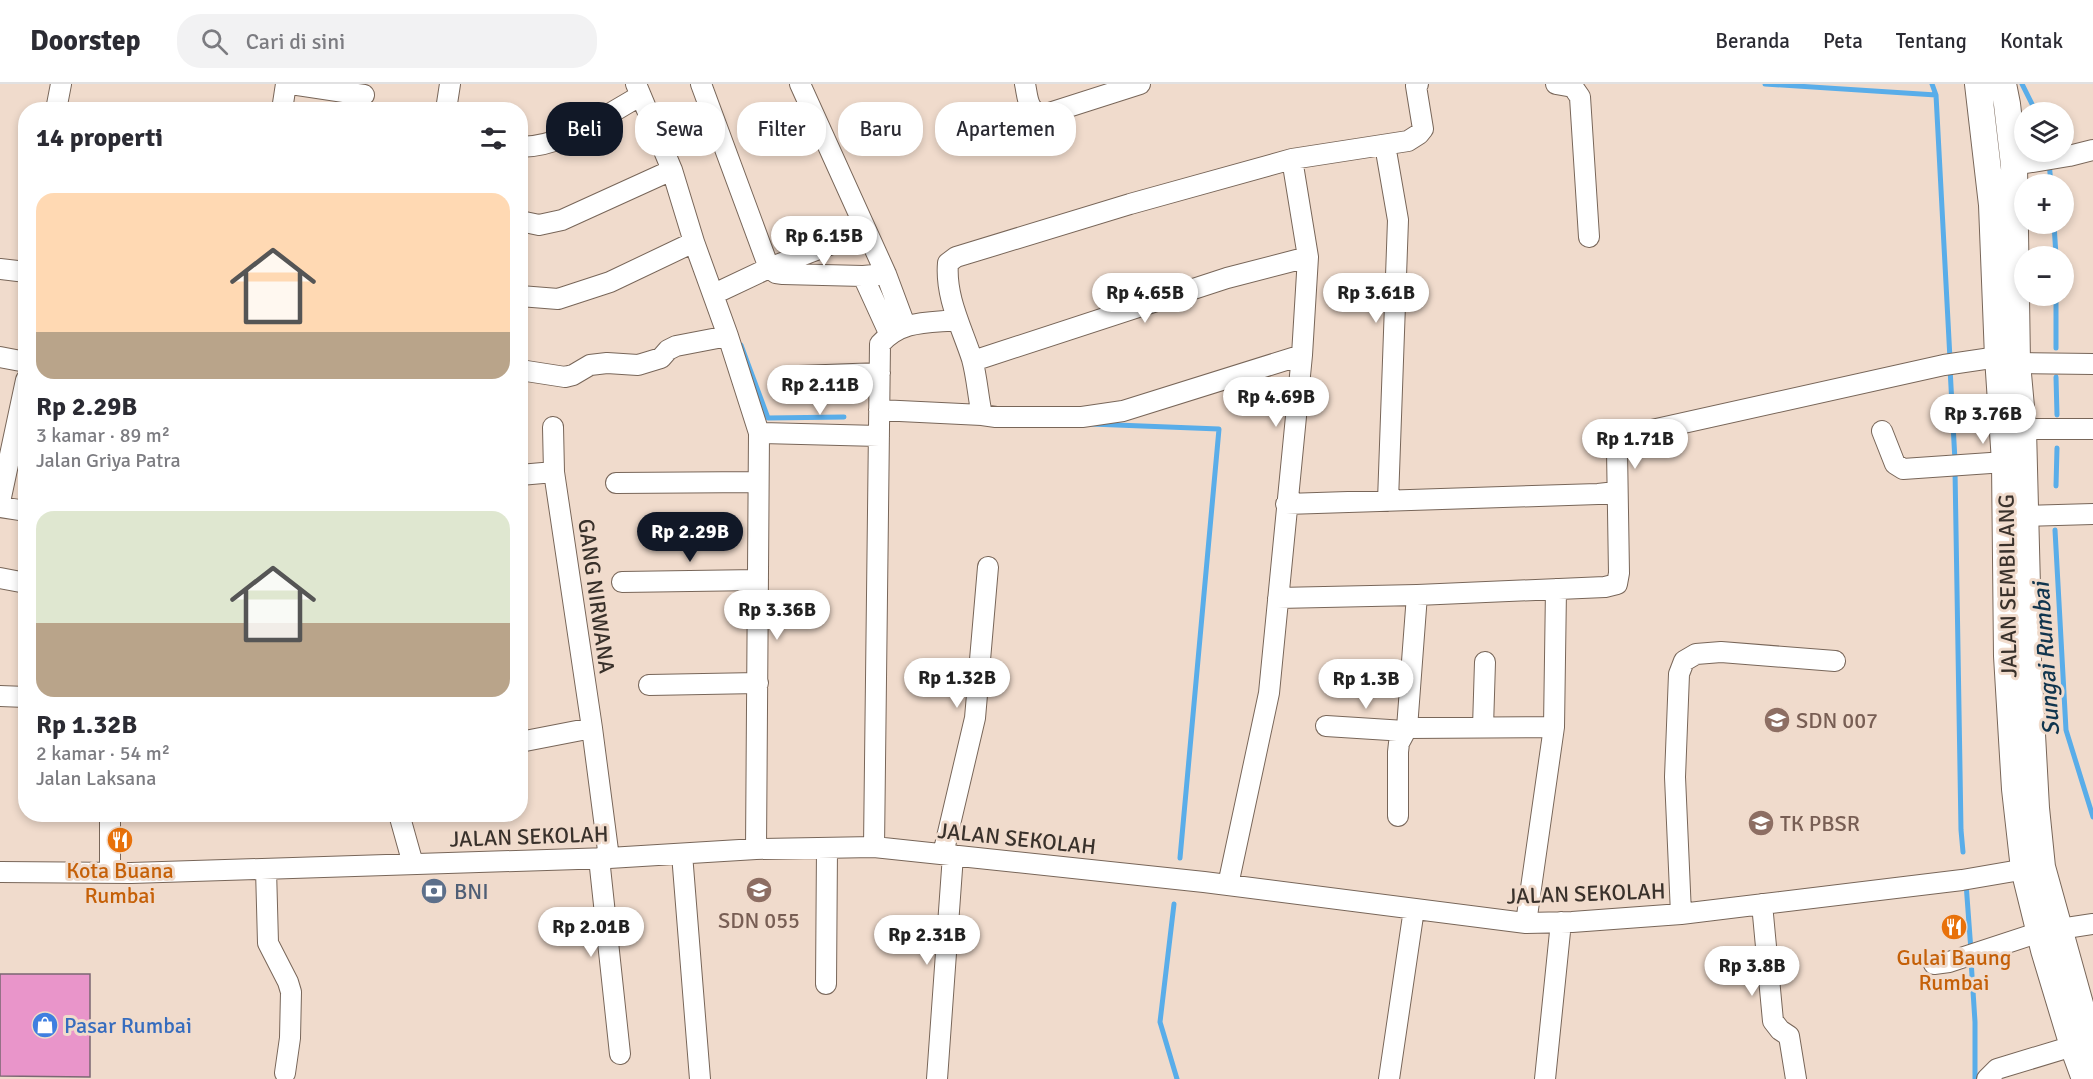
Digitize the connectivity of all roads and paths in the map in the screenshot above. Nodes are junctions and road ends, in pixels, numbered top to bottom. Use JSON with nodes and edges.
{"nodes":[{"id":1,"x":61,"y":84,"type":"edge"},
{"id":2,"x":286,"y":84,"type":"edge"},
{"id":3,"x":291,"y":84,"type":"edge"},
{"id":4,"x":450,"y":84,"type":"edge"},
{"id":5,"x":701,"y":84,"type":"edge"},
{"id":6,"x":800,"y":84,"type":"edge"},
{"id":7,"x":1025,"y":84,"type":"edge"},
{"id":8,"x":1140,"y":84,"type":"edge"},
{"id":9,"x":1418,"y":84,"type":"edge"},
{"id":10,"x":1556,"y":84,"type":"edge"},
{"id":11,"x":1978,"y":84,"type":"edge"},
{"id":12,"x":2003,"y":84,"type":"edge"},
{"id":13,"x":638,"y":90,"type":"edge"},
{"id":14,"x":364,"y":96,"type":"edge"},
{"id":15,"x":58,"y":102,"type":"edge"},
{"id":16,"x":283,"y":102,"type":"edge"},
{"id":17,"x":447,"y":102,"type":"edge"},
{"id":18,"x":1385,"y":145,"type":"junction"},
{"id":19,"x":528,"y":147,"type":"edge"},
{"id":20,"x":2093,"y":150,"type":"edge"},
{"id":21,"x":1292,"y":159,"type":"junction"},
{"id":22,"x":2023,"y":164,"type":"junction"},
{"id":23,"x":672,"y":170,"type":"junction"},
{"id":24,"x":528,"y":223,"type":"edge"},
{"id":25,"x":866,"y":231,"type":"junction"},
{"id":26,"x":1589,"y":237,"type":"dead end"},
{"id":27,"x":694,"y":242,"type":"junction"},
{"id":28,"x":1308,"y":257,"type":"junction"},
{"id":29,"x":769,"y":268,"type":"junction"},
{"id":30,"x":0,"y":269,"type":"edge"},
{"id":31,"x":18,"y":271,"type":"edge"},
{"id":32,"x":886,"y":274,"type":"junction"},
{"id":33,"x":863,"y":276,"type":"junction"},
{"id":34,"x":719,"y":291,"type":"junction"},
{"id":35,"x":528,"y":297,"type":"edge"},
{"id":36,"x":957,"y":320,"type":"junction"},
{"id":37,"x":897,"y":329,"type":"junction"},
{"id":38,"x":728,"y":336,"type":"junction"},
{"id":39,"x":1302,"y":355,"type":"junction"},
{"id":40,"x":0,"y":357,"type":"edge"},
{"id":41,"x":18,"y":360,"type":"edge"},
{"id":42,"x":2008,"y":360,"type":"junction"},
{"id":43,"x":973,"y":361,"type":"junction"},
{"id":44,"x":2093,"y":364,"type":"edge"},
{"id":45,"x":528,"y":371,"type":"edge"},
{"id":46,"x":880,"y":373,"type":"junction"},
{"id":47,"x":800,"y":376,"type":"dead end"},
{"id":48,"x":879,"y":410,"type":"junction"},
{"id":49,"x":982,"y":415,"type":"junction"},
{"id":50,"x":553,"y":427,"type":"dead end"},
{"id":51,"x":2023,"y":429,"type":"junction"},
{"id":52,"x":2093,"y":429,"type":"edge"},
{"id":53,"x":1882,"y":431,"type":"dead end"},
{"id":54,"x":759,"y":433,"type":"junction"},
{"id":55,"x":879,"y":436,"type":"junction"},
{"id":56,"x":18,"y":444,"type":"edge"},
{"id":57,"x":2005,"y":462,"type":"junction"},
{"id":58,"x":554,"y":472,"type":"junction"},
{"id":59,"x":528,"y":474,"type":"edge"},
{"id":60,"x":758,"y":482,"type":"junction"},
{"id":61,"x":616,"y":483,"type":"dead end"},
{"id":62,"x":1616,"y":492,"type":"junction"},
{"id":63,"x":1388,"y":501,"type":"junction"},
{"id":64,"x":0,"y":504,"type":"edge"},
{"id":65,"x":1286,"y":504,"type":"junction"},
{"id":66,"x":18,"y":509,"type":"edge"},
{"id":67,"x":2093,"y":514,"type":"edge"},
{"id":68,"x":2025,"y":516,"type":"junction"},
{"id":69,"x":988,"y":567,"type":"dead end"},
{"id":70,"x":0,"y":578,"type":"edge"},
{"id":71,"x":758,"y":580,"type":"junction"},
{"id":72,"x":18,"y":581,"type":"edge"},
{"id":73,"x":622,"y":582,"type":"dead end"},
{"id":74,"x":1556,"y":589,"type":"junction"},
{"id":75,"x":1417,"y":595,"type":"junction"},
{"id":76,"x":1278,"y":598,"type":"junction"},
{"id":77,"x":1835,"y":661,"type":"dead end"},
{"id":78,"x":1485,"y":662,"type":"dead end"},
{"id":79,"x":758,"y":683,"type":"junction"},
{"id":80,"x":649,"y":685,"type":"dead end"},
{"id":81,"x":0,"y":696,"type":"edge"},
{"id":82,"x":18,"y":697,"type":"edge"},
{"id":83,"x":1326,"y":726,"type":"dead end"},
{"id":84,"x":592,"y":728,"type":"junction"},
{"id":85,"x":1483,"y":728,"type":"junction"},
{"id":86,"x":1554,"y":728,"type":"junction"},
{"id":87,"x":1406,"y":730,"type":"junction"},
{"id":88,"x":528,"y":740,"type":"edge"},
{"id":89,"x":1398,"y":816,"type":"dead end"},
{"id":90,"x":110,"y":822,"type":"edge"},
{"id":91,"x":401,"y":822,"type":"edge"},
{"id":92,"x":874,"y":847,"type":"junction"},
{"id":93,"x":827,"y":848,"type":"junction"},
{"id":94,"x":756,"y":849,"type":"junction"},
{"id":95,"x":682,"y":854,"type":"junction"},
{"id":96,"x":948,"y":854,"type":"junction"},
{"id":97,"x":604,"y":858,"type":"junction"},
{"id":98,"x":413,"y":864,"type":"junction"},
{"id":99,"x":2033,"y":868,"type":"junction"},
{"id":100,"x":266,"y":869,"type":"junction"},
{"id":101,"x":0,"y":872,"type":"edge"},
{"id":102,"x":110,"y":873,"type":"junction"},
{"id":103,"x":1228,"y":885,"type":"junction"},
{"id":104,"x":1762,"y":904,"type":"junction"},
{"id":105,"x":1414,"y":909,"type":"junction"},
{"id":106,"x":1681,"y":914,"type":"junction"},
{"id":107,"x":1526,"y":922,"type":"junction"},
{"id":108,"x":1561,"y":922,"type":"junction"},
{"id":109,"x":2093,"y":924,"type":"edge"},
{"id":110,"x":2049,"y":930,"type":"junction"},
{"id":111,"x":1934,"y":964,"type":"dead end"},
{"id":112,"x":825,"y":984,"type":"dead end"},
{"id":113,"x":2083,"y":1048,"type":"edge"},
{"id":114,"x":620,"y":1054,"type":"dead end"},
{"id":115,"x":285,"y":1073,"type":"dead end"},
{"id":116,"x":700,"y":1079,"type":"edge"},
{"id":117,"x":937,"y":1079,"type":"edge"},
{"id":118,"x":1389,"y":1079,"type":"edge"},
{"id":119,"x":1545,"y":1079,"type":"edge"},
{"id":120,"x":1796,"y":1079,"type":"edge"},
{"id":121,"x":1987,"y":1079,"type":"edge"},
{"id":122,"x":2085,"y":1079,"type":"edge"}],
"edges":[{"from":1,"to":15,"type":"street"},
{"from":2,"to":16,"type":"street"},
{"from":3,"to":14,"type":"street"},
{"from":4,"to":17,"type":"street"},
{"from":5,"to":29,"type":"street"},
{"from":6,"to":25,"type":"street"},
{"from":7,"to":8,"type":"street"},
{"from":9,"to":18,"type":"street"},
{"from":10,"to":26,"type":"street"},
{"from":11,"to":42,"type":"main road","name":"JALAN SEMBILANG"},
{"from":12,"to":22,"type":"main road","name":"JALAN SEMBILANG"},
{"from":13,"to":19,"type":"street"},
{"from":13,"to":23,"type":"street"},
{"from":18,"to":21,"type":"street"},
{"from":18,"to":63,"type":"street"},
{"from":20,"to":22,"type":"street"},
{"from":21,"to":28,"type":"street"},
{"from":21,"to":36,"type":"street"},
{"from":22,"to":42,"type":"main road","name":"JALAN SEMBILANG"},
{"from":23,"to":24,"type":"street"},
{"from":23,"to":27,"type":"street"},
{"from":25,"to":29,"type":"street"},
{"from":25,"to":32,"type":"street"},
{"from":27,"to":34,"type":"street"},
{"from":27,"to":35,"type":"street"},
{"from":28,"to":39,"type":"street"},
{"from":28,"to":43,"type":"street"},
{"from":29,"to":33,"type":"street"},
{"from":29,"to":34,"type":"street"},
{"from":30,"to":31,"type":"street"},
{"from":32,"to":33,"type":"street"},
{"from":32,"to":37,"type":"street"},
{"from":33,"to":37,"type":"street"},
{"from":34,"to":38,"type":"street"},
{"from":36,"to":37,"type":"street"},
{"from":36,"to":43,"type":"street"},
{"from":37,"to":46,"type":"street"},
{"from":38,"to":45,"type":"street"},
{"from":38,"to":54,"type":"street"},
{"from":39,"to":49,"type":"street"},
{"from":39,"to":65,"type":"street"},
{"from":40,"to":41,"type":"street"},
{"from":42,"to":44,"type":"street"},
{"from":42,"to":51,"type":"main road","name":"JALAN SEMBILANG"},
{"from":42,"to":57,"type":"main road","name":"JALAN SEMBILANG"},
{"from":42,"to":62,"type":"street"},
{"from":43,"to":49,"type":"street"},
{"from":46,"to":47,"type":"street"},
{"from":46,"to":48,"type":"street"},
{"from":48,"to":49,"type":"street"},
{"from":48,"to":55,"type":"street"},
{"from":50,"to":58,"type":"street","name":"GANG NIRWANA"},
{"from":51,"to":52,"type":"street"},
{"from":51,"to":68,"type":"main road","name":"JALAN SEMBILANG"},
{"from":53,"to":57,"type":"street"},
{"from":54,"to":55,"type":"street"},
{"from":54,"to":60,"type":"street"},
{"from":55,"to":92,"type":"street"},
{"from":56,"to":64,"type":"street"},
{"from":57,"to":99,"type":"main road","name":"JALAN SEMBILANG"},
{"from":58,"to":59,"type":"street"},
{"from":58,"to":84,"type":"street","name":"GANG NIRWANA"},
{"from":60,"to":61,"type":"street"},
{"from":60,"to":71,"type":"street"},
{"from":62,"to":63,"type":"street"},
{"from":62,"to":74,"type":"street"},
{"from":63,"to":65,"type":"street"},
{"from":64,"to":66,"type":"street"},
{"from":65,"to":76,"type":"street"},
{"from":67,"to":68,"type":"street"},
{"from":68,"to":99,"type":"main road","name":"JALAN SEMBILANG"},
{"from":69,"to":96,"type":"street"},
{"from":70,"to":72,"type":"street"},
{"from":71,"to":73,"type":"street"},
{"from":71,"to":79,"type":"street"},
{"from":74,"to":75,"type":"street"},
{"from":74,"to":86,"type":"street"},
{"from":75,"to":76,"type":"street"},
{"from":75,"to":87,"type":"street"},
{"from":76,"to":103,"type":"street"},
{"from":77,"to":106,"type":"street"},
{"from":78,"to":85,"type":"street"},
{"from":79,"to":80,"type":"street"},
{"from":79,"to":94,"type":"street"},
{"from":81,"to":82,"type":"street"},
{"from":83,"to":87,"type":"street"},
{"from":84,"to":88,"type":"street"},
{"from":84,"to":97,"type":"street","name":"GANG NIRWANA"},
{"from":85,"to":86,"type":"street"},
{"from":85,"to":87,"type":"street"},
{"from":86,"to":107,"type":"street"},
{"from":87,"to":89,"type":"street"},
{"from":90,"to":102,"type":"street"},
{"from":91,"to":98,"type":"street"},
{"from":92,"to":93,"type":"street","name":"JALAN SEKOLAH"},
{"from":92,"to":96,"type":"street","name":"JALAN SEKOLAH"},
{"from":93,"to":94,"type":"street","name":"JALAN SEKOLAH"},
{"from":93,"to":112,"type":"street"},
{"from":94,"to":95,"type":"street","name":"JALAN SEKOLAH"},
{"from":95,"to":97,"type":"street","name":"JALAN SEKOLAH"},
{"from":95,"to":116,"type":"street"},
{"from":96,"to":103,"type":"street","name":"JALAN SEKOLAH"},
{"from":96,"to":117,"type":"street"},
{"from":97,"to":98,"type":"street","name":"JALAN SEKOLAH"},
{"from":97,"to":114,"type":"street","name":"GANG NIRWANA"},
{"from":98,"to":100,"type":"street","name":"JALAN SEKOLAH"},
{"from":99,"to":104,"type":"street","name":"JALAN SEKOLAH"},
{"from":99,"to":110,"type":"main road","name":"JALAN SEMBILANG"},
{"from":100,"to":102,"type":"street","name":"JALAN SEKOLAH"},
{"from":100,"to":115,"type":"street"},
{"from":101,"to":102,"type":"street","name":"JALAN SEKOLAH"},
{"from":103,"to":105,"type":"street","name":"JALAN SEKOLAH"},
{"from":104,"to":106,"type":"street","name":"JALAN SEKOLAH"},
{"from":104,"to":120,"type":"street"},
{"from":105,"to":107,"type":"street","name":"JALAN SEKOLAH"},
{"from":105,"to":118,"type":"street"},
{"from":106,"to":108,"type":"street","name":"JALAN SEKOLAH"},
{"from":107,"to":108,"type":"street","name":"JALAN SEKOLAH"},
{"from":108,"to":119,"type":"street"},
{"from":109,"to":110,"type":"street"},
{"from":110,"to":111,"type":"street"},
{"from":110,"to":113,"type":"main road","name":"JALAN SEMBILANG"},
{"from":113,"to":121,"type":"street"},
{"from":113,"to":122,"type":"main road","name":"JALAN SEMBILANG"}]}
